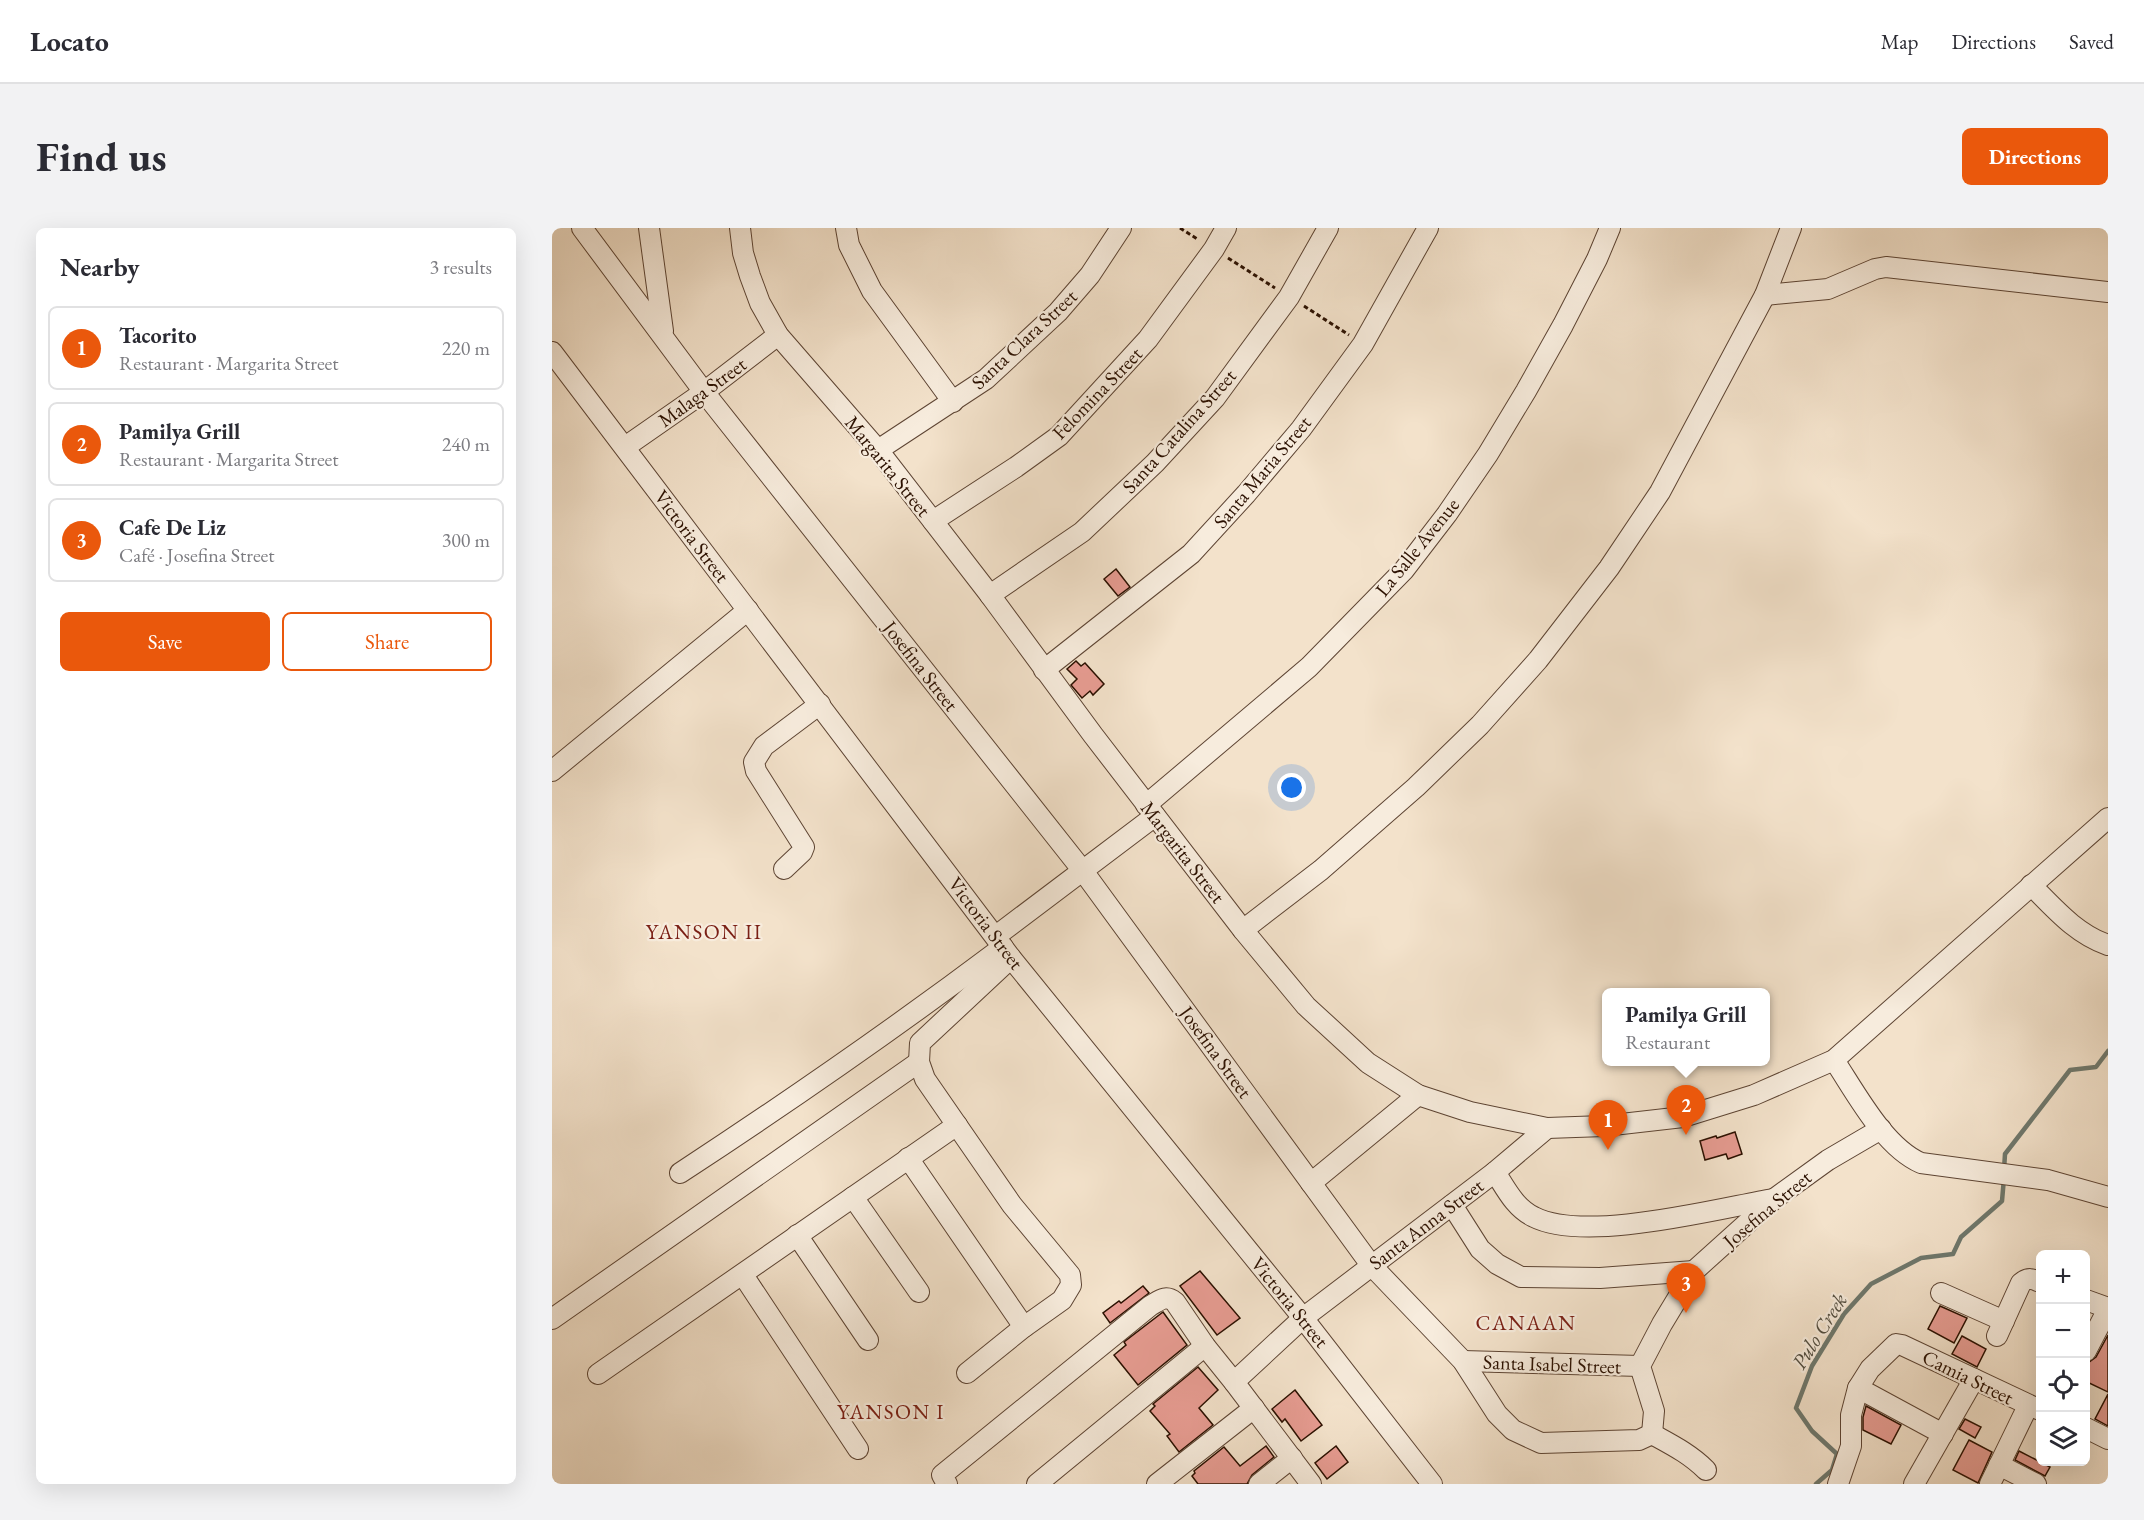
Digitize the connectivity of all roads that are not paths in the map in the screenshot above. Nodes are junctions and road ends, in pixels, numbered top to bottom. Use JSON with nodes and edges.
{"nodes":[{"id":1,"x":582,"y":228,"type":"edge"},
{"id":2,"x":649,"y":228,"type":"edge"},
{"id":3,"x":740,"y":228,"type":"edge"},
{"id":4,"x":846,"y":228,"type":"edge"},
{"id":5,"x":1121,"y":228,"type":"edge"},
{"id":6,"x":1226,"y":228,"type":"edge"},
{"id":7,"x":1328,"y":228,"type":"edge"},
{"id":8,"x":1428,"y":228,"type":"edge"},
{"id":9,"x":1610,"y":228,"type":"edge"},
{"id":10,"x":1791,"y":228,"type":"edge"},
{"id":11,"x":2108,"y":292,"type":"edge"},
{"id":12,"x":1765,"y":295,"type":"junction"},
{"id":13,"x":663,"y":334,"type":"junction"},
{"id":14,"x":778,"y":335,"type":"junction"},
{"id":15,"x":552,"y":352,"type":"edge"},
{"id":16,"x":704,"y":392,"type":"junction"},
{"id":17,"x":953,"y":402,"type":"junction"},
{"id":18,"x":625,"y":447,"type":"junction"},
{"id":19,"x":878,"y":450,"type":"junction"},
{"id":20,"x":933,"y":521,"type":"junction"},
{"id":21,"x":990,"y":595,"type":"junction"},
{"id":22,"x":748,"y":610,"type":"junction"},
{"id":23,"x":1044,"y":670,"type":"junction"},
{"id":24,"x":819,"y":704,"type":"junction"},
{"id":25,"x":552,"y":771,"type":"edge"},
{"id":26,"x":1151,"y":811,"type":"junction"},
{"id":27,"x":2108,"y":818,"type":"edge"},
{"id":28,"x":784,"y":869,"type":"dead end"},
{"id":29,"x":1083,"y":871,"type":"junction"},
{"id":30,"x":2031,"y":885,"type":"junction"},
{"id":31,"x":1243,"y":930,"type":"junction"},
{"id":32,"x":2108,"y":945,"type":"edge"},
{"id":33,"x":1004,"y":947,"type":"junction"},
{"id":34,"x":1834,"y":1060,"type":"junction"},
{"id":35,"x":919,"y":1062,"type":"junction"},
{"id":36,"x":1418,"y":1095,"type":"junction"},
{"id":37,"x":957,"y":1125,"type":"junction"},
{"id":38,"x":1548,"y":1128,"type":"junction"},
{"id":39,"x":1881,"y":1129,"type":"junction"},
{"id":40,"x":908,"y":1158,"type":"junction"},
{"id":41,"x":1495,"y":1172,"type":"junction"},
{"id":42,"x":680,"y":1173,"type":"dead end"},
{"id":43,"x":1311,"y":1183,"type":"junction"},
{"id":44,"x":853,"y":1197,"type":"junction"},
{"id":45,"x":2108,"y":1197,"type":"edge"},
{"id":46,"x":1774,"y":1199,"type":"junction"},
{"id":47,"x":1452,"y":1205,"type":"junction"},
{"id":48,"x":797,"y":1235,"type":"junction"},
{"id":49,"x":1371,"y":1265,"type":"junction"},
{"id":50,"x":1694,"y":1271,"type":"junction"},
{"id":51,"x":743,"y":1275,"type":"junction"},
{"id":52,"x":2036,"y":1281,"type":"edge"},
{"id":53,"x":919,"y":1292,"type":"dead end"},
{"id":54,"x":1941,"y":1293,"type":"dead end"},
{"id":55,"x":2090,"y":1302,"type":"edge"},
{"id":56,"x":2108,"y":1309,"type":"edge"},
{"id":57,"x":1303,"y":1318,"type":"junction"},
{"id":58,"x":552,"y":1319,"type":"edge"},
{"id":59,"x":1024,"y":1327,"type":"junction"},
{"id":60,"x":868,"y":1340,"type":"dead end"},
{"id":61,"x":2090,"y":1342,"type":"edge"},
{"id":62,"x":1205,"y":1346,"type":"junction"},
{"id":63,"x":1463,"y":1361,"type":"junction"},
{"id":64,"x":1640,"y":1366,"type":"junction"},
{"id":65,"x":967,"y":1373,"type":"dead end"},
{"id":66,"x":598,"y":1374,"type":"dead end"},
{"id":67,"x":1974,"y":1379,"type":"junction"},
{"id":68,"x":1234,"y":1382,"type":"junction"},
{"id":69,"x":1858,"y":1388,"type":"junction"},
{"id":70,"x":1254,"y":1408,"type":"junction"},
{"id":71,"x":2034,"y":1408,"type":"edge"},
{"id":72,"x":2090,"y":1430,"type":"edge"},
{"id":73,"x":1652,"y":1434,"type":"junction"},
{"id":74,"x":1943,"y":1434,"type":"junction"},
{"id":75,"x":2108,"y":1439,"type":"edge"},
{"id":76,"x":858,"y":1449,"type":"dead end"},
{"id":77,"x":1292,"y":1458,"type":"junction"},
{"id":78,"x":1999,"y":1465,"type":"junction"},
{"id":79,"x":1706,"y":1470,"type":"dead end"},
{"id":80,"x":940,"y":1481,"type":"edge"},
{"id":81,"x":1037,"y":1484,"type":"edge"},
{"id":82,"x":1157,"y":1484,"type":"edge"},
{"id":83,"x":1259,"y":1484,"type":"edge"},
{"id":84,"x":1311,"y":1484,"type":"edge"},
{"id":85,"x":1432,"y":1484,"type":"edge"},
{"id":86,"x":1838,"y":1484,"type":"edge"},
{"id":87,"x":1914,"y":1484,"type":"edge"},
{"id":88,"x":1990,"y":1484,"type":"edge"},
{"id":89,"x":2036,"y":1484,"type":"edge"}],
"edges":[{"from":1,"to":13,"type":"street","name":"Josefina Street"},
{"from":2,"to":13,"type":"street"},
{"from":3,"to":14,"type":"street","name":"Margarita Street"},
{"from":4,"to":17,"type":"street"},
{"from":5,"to":17,"type":"street","name":"Santa Clara Street"},
{"from":6,"to":20,"type":"street","name":"Felomina Street"},
{"from":7,"to":21,"type":"street","name":"Santa Catalina Street"},
{"from":8,"to":23,"type":"street","name":"Santa Maria Street"},
{"from":9,"to":26,"type":"street","name":"La Salle Avenue"},
{"from":10,"to":12,"type":"street"},
{"from":11,"to":12,"type":"street"},
{"from":12,"to":31,"type":"street"},
{"from":13,"to":16,"type":"street","name":"Josefina Street"},
{"from":14,"to":16,"type":"street","name":"Malaga Street"},
{"from":14,"to":19,"type":"street","name":"Margarita Street"},
{"from":15,"to":18,"type":"street","name":"Victoria Street"},
{"from":16,"to":18,"type":"street","name":"Malaga Street"},
{"from":16,"to":29,"type":"street","name":"Josefina Street"},
{"from":17,"to":19,"type":"street","name":"Santa Clara Street"},
{"from":18,"to":22,"type":"street","name":"Victoria Street"},
{"from":19,"to":20,"type":"street","name":"Margarita Street"},
{"from":20,"to":21,"type":"street","name":"Margarita Street"},
{"from":21,"to":23,"type":"street","name":"Margarita Street"},
{"from":22,"to":24,"type":"street","name":"Victoria Street"},
{"from":22,"to":25,"type":"street"},
{"from":23,"to":26,"type":"street","name":"Margarita Street"},
{"from":24,"to":28,"type":"street"},
{"from":24,"to":33,"type":"street","name":"Victoria Street"},
{"from":26,"to":29,"type":"street","name":"La Salle Avenue"},
{"from":26,"to":31,"type":"street","name":"Margarita Street"},
{"from":27,"to":30,"type":"street","name":"Margarita Street"},
{"from":29,"to":33,"type":"street","name":"La Salle Avenue"},
{"from":29,"to":43,"type":"street","name":"Josefina Street"},
{"from":30,"to":32,"type":"street"},
{"from":30,"to":34,"type":"street","name":"Margarita Street"},
{"from":31,"to":36,"type":"street","name":"Margarita Street"},
{"from":33,"to":35,"type":"street"},
{"from":33,"to":42,"type":"street"},
{"from":33,"to":57,"type":"street","name":"Victoria Street"},
{"from":34,"to":38,"type":"street","name":"Margarita Street"},
{"from":34,"to":39,"type":"street"},
{"from":35,"to":37,"type":"street"},
{"from":35,"to":58,"type":"street"},
{"from":36,"to":38,"type":"street","name":"Margarita Street"},
{"from":36,"to":43,"type":"street"},
{"from":37,"to":40,"type":"street"},
{"from":37,"to":59,"type":"street"},
{"from":38,"to":41,"type":"street","name":"Santa Anna Street"},
{"from":39,"to":45,"type":"street"},
{"from":39,"to":46,"type":"street","name":"Josefina Street"},
{"from":40,"to":44,"type":"street"},
{"from":40,"to":59,"type":"street"},
{"from":41,"to":46,"type":"street"},
{"from":41,"to":47,"type":"street","name":"Santa Anna Street"},
{"from":43,"to":49,"type":"street","name":"Josefina Street"},
{"from":44,"to":48,"type":"street"},
{"from":44,"to":53,"type":"street"},
{"from":46,"to":50,"type":"street","name":"Josefina Street"},
{"from":47,"to":49,"type":"street","name":"Santa Anna Street"},
{"from":47,"to":50,"type":"street"},
{"from":48,"to":51,"type":"street"},
{"from":48,"to":60,"type":"street"},
{"from":49,"to":57,"type":"street","name":"Santa Anna Street"},
{"from":49,"to":63,"type":"street","name":"Josefina Street"},
{"from":50,"to":64,"type":"street","name":"Josefina Street"},
{"from":51,"to":66,"type":"street"},
{"from":51,"to":76,"type":"street"},
{"from":52,"to":54,"type":"street"},
{"from":55,"to":56,"type":"street"},
{"from":56,"to":61,"type":"street"},
{"from":57,"to":68,"type":"street","name":"Santa Anna Street"},
{"from":57,"to":85,"type":"street","name":"Victoria Street"},
{"from":59,"to":65,"type":"street"},
{"from":62,"to":68,"type":"street"},
{"from":62,"to":80,"type":"street"},
{"from":62,"to":81,"type":"street"},
{"from":63,"to":64,"type":"street","name":"Santa Isabel Street"},
{"from":63,"to":73,"type":"street","name":"Josefina Street"},
{"from":64,"to":73,"type":"street"},
{"from":67,"to":69,"type":"street","name":"Camia Street"},
{"from":67,"to":71,"type":"street","name":"Camia Street"},
{"from":67,"to":74,"type":"street"},
{"from":68,"to":70,"type":"street"},
{"from":69,"to":74,"type":"street"},
{"from":69,"to":86,"type":"street"},
{"from":70,"to":77,"type":"street"},
{"from":70,"to":82,"type":"street"},
{"from":71,"to":78,"type":"street"},
{"from":72,"to":75,"type":"street"},
{"from":73,"to":79,"type":"street"},
{"from":74,"to":87,"type":"street"},
{"from":77,"to":83,"type":"street"},
{"from":77,"to":84,"type":"street"},
{"from":78,"to":88,"type":"street"},
{"from":78,"to":89,"type":"street"}]}
